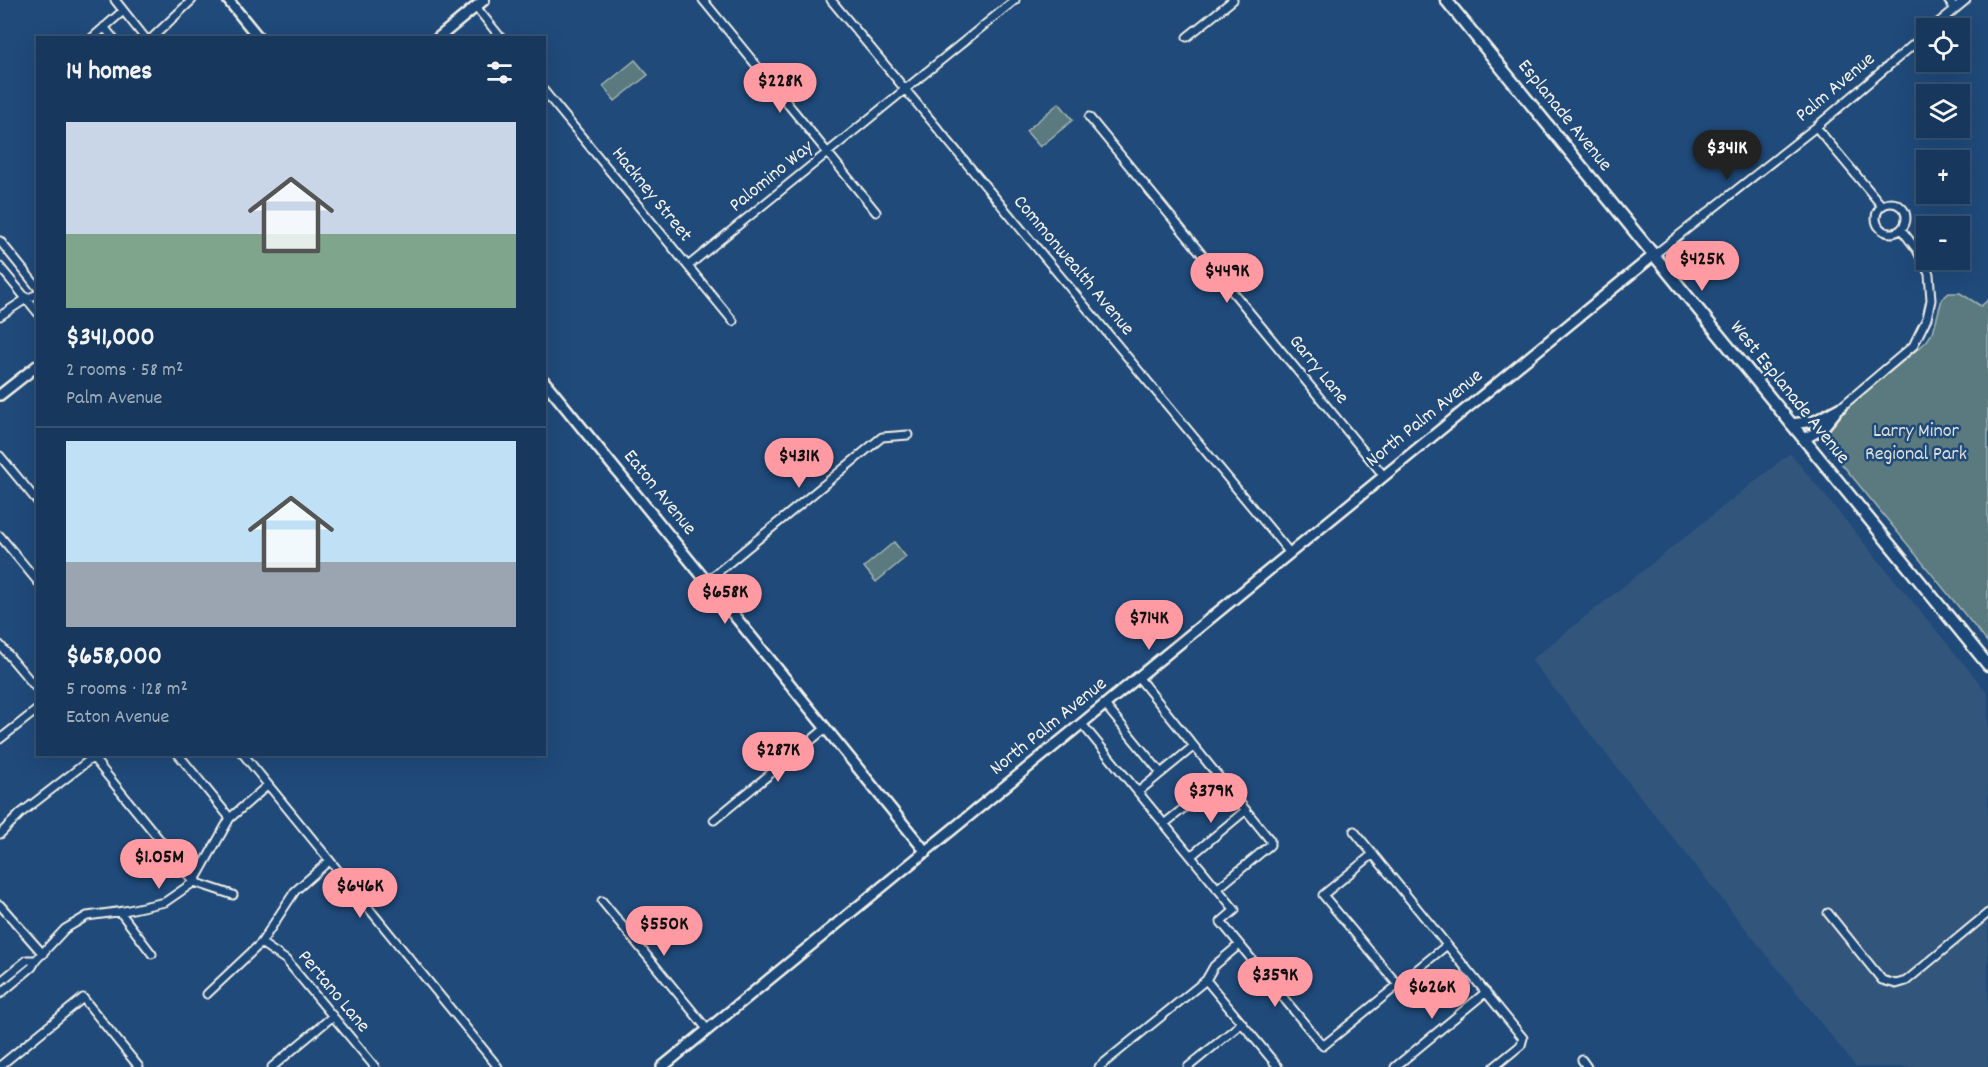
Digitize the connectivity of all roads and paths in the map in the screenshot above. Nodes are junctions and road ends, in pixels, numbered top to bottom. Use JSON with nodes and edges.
{"nodes":[{"id":1,"x":115,"y":0,"type":"edge"},
{"id":2,"x":192,"y":0,"type":"edge"},
{"id":3,"x":228,"y":0,"type":"edge"},
{"id":4,"x":484,"y":0,"type":"edge"},
{"id":5,"x":703,"y":0,"type":"edge"},
{"id":6,"x":831,"y":0,"type":"edge"},
{"id":7,"x":1015,"y":0,"type":"edge"},
{"id":8,"x":1233,"y":0,"type":"edge"},
{"id":9,"x":1446,"y":0,"type":"edge"},
{"id":10,"x":1947,"y":0,"type":"edge"},
{"id":11,"x":1966,"y":0,"type":"edge"},
{"id":12,"x":476,"y":7,"type":"junction"},
{"id":13,"x":1955,"y":9,"type":"junction"},
{"id":14,"x":123,"y":11,"type":"junction"},
{"id":15,"x":1944,"y":18,"type":"edge"},
{"id":16,"x":105,"y":27,"type":"junction"},
{"id":17,"x":94,"y":36,"type":"edge"},
{"id":18,"x":112,"y":36,"type":"edge"},
{"id":19,"x":143,"y":36,"type":"edge"},
{"id":20,"x":154,"y":36,"type":"edge"},
{"id":21,"x":257,"y":36,"type":"edge"},
{"id":22,"x":440,"y":36,"type":"edge"},
{"id":23,"x":499,"y":36,"type":"edge"},
{"id":24,"x":1187,"y":37,"type":"dead end"},
{"id":25,"x":1916,"y":42,"type":"edge"},
{"id":26,"x":905,"y":90,"type":"junction"},
{"id":27,"x":546,"y":93,"type":"edge"},
{"id":28,"x":1089,"y":117,"type":"dead end"},
{"id":29,"x":1816,"y":127,"type":"junction"},
{"id":30,"x":828,"y":153,"type":"junction"},
{"id":31,"x":1882,"y":206,"type":"junction"},
{"id":32,"x":876,"y":212,"type":"dead end"},
{"id":33,"x":1900,"y":230,"type":"junction"},
{"id":34,"x":0,"y":242,"type":"edge"},
{"id":35,"x":1654,"y":255,"type":"junction"},
{"id":36,"x":688,"y":266,"type":"junction"},
{"id":37,"x":0,"y":267,"type":"edge"},
{"id":38,"x":36,"y":286,"type":"edge"},
{"id":39,"x":36,"y":295,"type":"edge"},
{"id":40,"x":26,"y":298,"type":"junction"},
{"id":41,"x":36,"y":310,"type":"edge"},
{"id":42,"x":0,"y":316,"type":"edge"},
{"id":43,"x":733,"y":321,"type":"dead end"},
{"id":44,"x":36,"y":367,"type":"edge"},
{"id":45,"x":546,"y":383,"type":"edge"},
{"id":46,"x":0,"y":395,"type":"edge"},
{"id":47,"x":1841,"y":407,"type":"junction"},
{"id":48,"x":1791,"y":423,"type":"junction"},
{"id":49,"x":908,"y":435,"type":"dead end"},
{"id":50,"x":1804,"y":439,"type":"junction"},
{"id":51,"x":0,"y":456,"type":"edge"},
{"id":52,"x":1384,"y":476,"type":"junction"},
{"id":53,"x":36,"y":500,"type":"edge"},
{"id":54,"x":0,"y":536,"type":"edge"},
{"id":55,"x":1290,"y":553,"type":"junction"},
{"id":56,"x":36,"y":580,"type":"edge"},
{"id":57,"x":707,"y":581,"type":"junction"},
{"id":58,"x":0,"y":645,"type":"edge"},
{"id":59,"x":1988,"y":665,"type":"edge"},
{"id":60,"x":1138,"y":677,"type":"junction"},
{"id":61,"x":36,"y":688,"type":"edge"},
{"id":62,"x":1105,"y":705,"type":"junction"},
{"id":63,"x":36,"y":711,"type":"edge"},
{"id":64,"x":1082,"y":724,"type":"junction"},
{"id":65,"x":826,"y":728,"type":"junction"},
{"id":66,"x":0,"y":739,"type":"edge"},
{"id":67,"x":1194,"y":746,"type":"junction"},
{"id":68,"x":91,"y":756,"type":"edge"},
{"id":69,"x":180,"y":756,"type":"edge"},
{"id":70,"x":245,"y":756,"type":"edge"},
{"id":71,"x":1161,"y":773,"type":"junction"},
{"id":72,"x":1220,"y":778,"type":"junction"},
{"id":73,"x":268,"y":786,"type":"junction"},
{"id":74,"x":1138,"y":792,"type":"junction"},
{"id":75,"x":1246,"y":810,"type":"junction"},
{"id":76,"x":230,"y":818,"type":"junction"},
{"id":77,"x":714,"y":820,"type":"dead end"},
{"id":78,"x":1164,"y":824,"type":"junction"},
{"id":79,"x":1354,"y":831,"type":"dead end"},
{"id":80,"x":0,"y":834,"type":"edge"},
{"id":81,"x":926,"y":852,"type":"junction"},
{"id":82,"x":1373,"y":854,"type":"junction"},
{"id":83,"x":1191,"y":856,"type":"junction"},
{"id":84,"x":329,"y":861,"type":"junction"},
{"id":85,"x":194,"y":882,"type":"junction"},
{"id":86,"x":1217,"y":889,"type":"junction"},
{"id":87,"x":233,"y":895,"type":"dead end"},
{"id":88,"x":602,"y":901,"type":"dead end"},
{"id":89,"x":0,"y":905,"type":"edge"},
{"id":90,"x":120,"y":912,"type":"junction"},
{"id":91,"x":1828,"y":913,"type":"dead end"},
{"id":92,"x":1988,"y":913,"type":"edge"},
{"id":93,"x":261,"y":943,"type":"junction"},
{"id":94,"x":1239,"y":945,"type":"junction"},
{"id":95,"x":1447,"y":945,"type":"junction"},
{"id":96,"x":43,"y":954,"type":"junction"},
{"id":97,"x":152,"y":954,"type":"dead end"},
{"id":98,"x":36,"y":960,"type":"junction"},
{"id":99,"x":1206,"y":980,"type":"junction"},
{"id":100,"x":0,"y":982,"type":"edge"},
{"id":101,"x":1398,"y":985,"type":"junction"},
{"id":102,"x":1486,"y":992,"type":"junction"},
{"id":103,"x":0,"y":994,"type":"edge"},
{"id":104,"x":207,"y":994,"type":"dead end"},
{"id":105,"x":333,"y":1017,"type":"junction"},
{"id":106,"x":1242,"y":1023,"type":"junction"},
{"id":107,"x":707,"y":1029,"type":"junction"},
{"id":108,"x":1582,"y":1060,"type":"dead end"},
{"id":109,"x":0,"y":1066,"type":"edge"},
{"id":110,"x":140,"y":1067,"type":"edge"},
{"id":111,"x":272,"y":1067,"type":"edge"},
{"id":112,"x":375,"y":1067,"type":"edge"},
{"id":113,"x":498,"y":1067,"type":"edge"},
{"id":114,"x":662,"y":1067,"type":"edge"},
{"id":115,"x":1099,"y":1067,"type":"edge"},
{"id":116,"x":1188,"y":1067,"type":"edge"},
{"id":117,"x":1278,"y":1067,"type":"edge"},
{"id":118,"x":1395,"y":1067,"type":"edge"},
{"id":119,"x":1494,"y":1067,"type":"edge"},
{"id":120,"x":1587,"y":1067,"type":"edge"}],
"edges":[{"from":1,"to":14,"type":"street"},
{"from":2,"to":20,"type":"street"},
{"from":3,"to":21,"type":"street"},
{"from":4,"to":12,"type":"street"},
{"from":5,"to":30,"type":"street"},
{"from":6,"to":26,"type":"street","name":"Commonwealth Avenue"},
{"from":7,"to":26,"type":"street","name":"Palomino Way"},
{"from":8,"to":24,"type":"street"},
{"from":9,"to":35,"type":"main road","name":"Esplanade Avenue"},
{"from":10,"to":13,"type":"street"},
{"from":11,"to":13,"type":"street"},
{"from":12,"to":22,"type":"street"},
{"from":12,"to":23,"type":"street"},
{"from":13,"to":15,"type":"street"},
{"from":14,"to":16,"type":"street"},
{"from":14,"to":19,"type":"street"},
{"from":16,"to":17,"type":"street"},
{"from":16,"to":18,"type":"street"},
{"from":25,"to":29,"type":"street","name":"Palm Avenue"},
{"from":26,"to":30,"type":"street","name":"Palomino Way"},
{"from":26,"to":55,"type":"street","name":"Commonwealth Avenue"},
{"from":27,"to":36,"type":"street","name":"Hackney Street"},
{"from":28,"to":52,"type":"street","name":"Garry Lane"},
{"from":29,"to":31,"type":"street"},
{"from":29,"to":35,"type":"street","name":"Palm Avenue"},
{"from":30,"to":32,"type":"street"},
{"from":30,"to":36,"type":"street","name":"Palomino Way"},
{"from":31,"to":33,"type":"street"},
{"from":31,"to":33,"type":"street"},
{"from":33,"to":47,"type":"street"},
{"from":34,"to":38,"type":"street"},
{"from":35,"to":48,"type":"main road","name":"West Esplanade Avenue"},
{"from":35,"to":52,"type":"street","name":"North Palm Avenue"},
{"from":36,"to":43,"type":"street","name":"Hackney Street"},
{"from":37,"to":40,"type":"street"},
{"from":39,"to":40,"type":"street"},
{"from":40,"to":41,"type":"street"},
{"from":40,"to":42,"type":"street"},
{"from":44,"to":46,"type":"street"},
{"from":45,"to":57,"type":"street","name":"Eaton Avenue"},
{"from":47,"to":48,"type":"street"},
{"from":47,"to":50,"type":"street"},
{"from":48,"to":50,"type":"main road","name":"West Esplanade Avenue"},
{"from":49,"to":57,"type":"street"},
{"from":50,"to":59,"type":"main road","name":"West Esplanade Avenue"},
{"from":51,"to":53,"type":"street"},
{"from":52,"to":55,"type":"street","name":"North Palm Avenue"},
{"from":54,"to":56,"type":"street"},
{"from":55,"to":60,"type":"street","name":"North Palm Avenue"},
{"from":57,"to":65,"type":"street","name":"Eaton Avenue"},
{"from":58,"to":61,"type":"street"},
{"from":60,"to":62,"type":"street","name":"North Palm Avenue"},
{"from":60,"to":67,"type":"street"},
{"from":62,"to":64,"type":"street","name":"North Palm Avenue"},
{"from":62,"to":71,"type":"street"},
{"from":63,"to":66,"type":"street"},
{"from":64,"to":74,"type":"street"},
{"from":64,"to":81,"type":"street","name":"North Palm Avenue"},
{"from":65,"to":77,"type":"street"},
{"from":65,"to":81,"type":"street","name":"Eaton Avenue"},
{"from":67,"to":71,"type":"street"},
{"from":67,"to":72,"type":"street"},
{"from":68,"to":80,"type":"street"},
{"from":68,"to":85,"type":"street"},
{"from":69,"to":76,"type":"street"},
{"from":70,"to":73,"type":"street"},
{"from":71,"to":74,"type":"street"},
{"from":72,"to":75,"type":"street"},
{"from":72,"to":78,"type":"street"},
{"from":73,"to":76,"type":"street"},
{"from":73,"to":84,"type":"street"},
{"from":74,"to":78,"type":"street"},
{"from":75,"to":83,"type":"street"},
{"from":75,"to":86,"type":"street"},
{"from":76,"to":85,"type":"street"},
{"from":78,"to":83,"type":"street"},
{"from":79,"to":82,"type":"street"},
{"from":81,"to":107,"type":"street","name":"North Palm Avenue"},
{"from":82,"to":95,"type":"street"},
{"from":82,"to":101,"type":"street"},
{"from":83,"to":86,"type":"street"},
{"from":84,"to":93,"type":"street"},
{"from":84,"to":113,"type":"street"},
{"from":85,"to":87,"type":"street"},
{"from":85,"to":90,"type":"street"},
{"from":86,"to":94,"type":"street"},
{"from":88,"to":107,"type":"street"},
{"from":89,"to":96,"type":"street"},
{"from":90,"to":96,"type":"street"},
{"from":90,"to":97,"type":"street"},
{"from":91,"to":92,"type":"street"},
{"from":93,"to":104,"type":"street"},
{"from":93,"to":105,"type":"street","name":"Pertano Lane"},
{"from":94,"to":99,"type":"street"},
{"from":94,"to":101,"type":"street"},
{"from":95,"to":101,"type":"street"},
{"from":95,"to":102,"type":"street"},
{"from":96,"to":98,"type":"street"},
{"from":98,"to":100,"type":"street"},
{"from":98,"to":103,"type":"street"},
{"from":99,"to":106,"type":"street"},
{"from":99,"to":115,"type":"street"},
{"from":102,"to":118,"type":"street"},
{"from":102,"to":119,"type":"street"},
{"from":105,"to":111,"type":"street"},
{"from":105,"to":112,"type":"street","name":"Pertano Lane"},
{"from":106,"to":116,"type":"street"},
{"from":106,"to":117,"type":"street"},
{"from":107,"to":114,"type":"street","name":"North Palm Avenue"},
{"from":108,"to":120,"type":"street"},
{"from":109,"to":110,"type":"street"}]}
